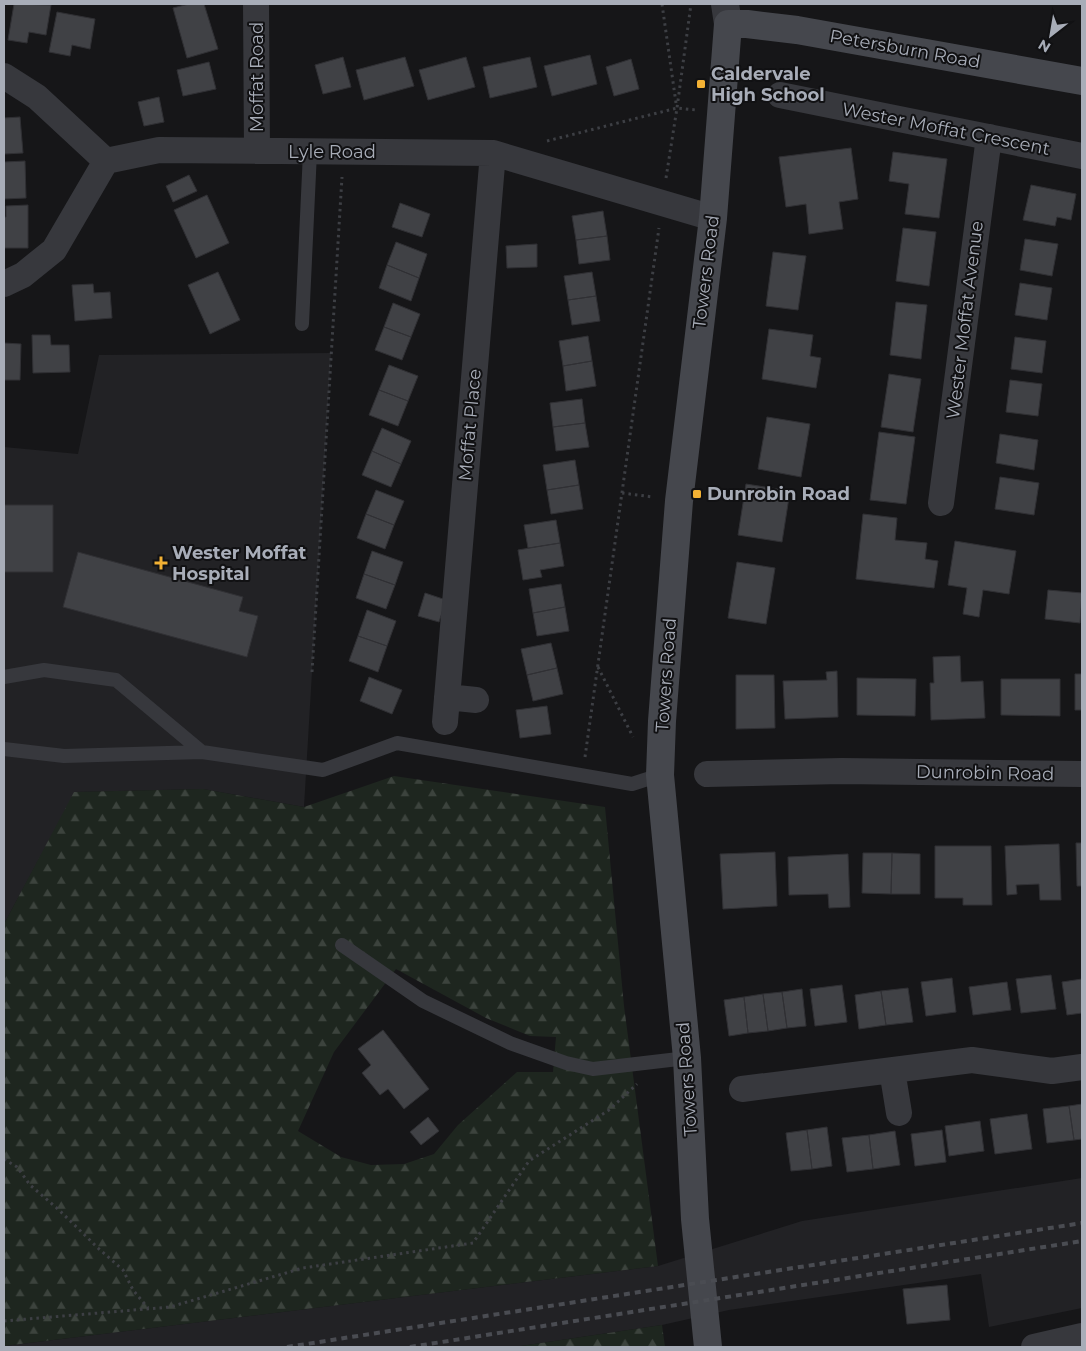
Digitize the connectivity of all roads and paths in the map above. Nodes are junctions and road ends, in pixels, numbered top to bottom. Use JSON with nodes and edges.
{"nodes":[{"id":1,"x":256,"y":4,"type":"edge"},
{"id":2,"x":662,"y":4,"type":"edge"},
{"id":3,"x":691,"y":4,"type":"edge"},
{"id":4,"x":726,"y":14,"type":"edge"},
{"id":5,"x":4,"y":76,"type":"edge"},
{"id":6,"x":1082,"y":81,"type":"edge"},
{"id":7,"x":780,"y":95,"type":"dead end"},
{"id":8,"x":677,"y":108,"type":"junction"},
{"id":9,"x":989,"y":137,"type":"junction"},
{"id":10,"x":257,"y":151,"type":"junction"},
{"id":11,"x":310,"y":152,"type":"junction"},
{"id":12,"x":342,"y":152,"type":"junction"},
{"id":13,"x":493,"y":153,"type":"junction"},
{"id":14,"x":1082,"y":156,"type":"edge"},
{"id":15,"x":524,"y":161,"type":"junction"},
{"id":16,"x":106,"y":162,"type":"junction"},
{"id":17,"x":662,"y":202,"type":"junction"},
{"id":18,"x":713,"y":218,"type":"junction"},
{"id":19,"x":4,"y":284,"type":"edge"},
{"id":20,"x":302,"y":324,"type":"dead end"},
{"id":21,"x":622,"y":493,"type":"junction"},
{"id":22,"x":678,"y":501,"type":"junction"},
{"id":23,"x":941,"y":502,"type":"dead end"},
{"id":24,"x":597,"y":667,"type":"junction"},
{"id":25,"x":312,"y":672,"type":"dead end"},
{"id":26,"x":4,"y":677,"type":"edge"},
{"id":27,"x":476,"y":700,"type":"dead end"},
{"id":28,"x":637,"y":744,"type":"dead end"},
{"id":29,"x":4,"y":749,"type":"edge"},
{"id":30,"x":202,"y":752,"type":"junction"},
{"id":31,"x":707,"y":774,"type":"dead end"},
{"id":32,"x":1082,"y":774,"type":"edge"},
{"id":33,"x":582,"y":775,"type":"junction"},
{"id":34,"x":660,"y":775,"type":"junction"},
{"id":35,"x":342,"y":945,"type":"dead end"},
{"id":36,"x":675,"y":1059,"type":"junction"},
{"id":37,"x":1082,"y":1067,"type":"edge"},
{"id":38,"x":892,"y":1070,"type":"junction"},
{"id":39,"x":742,"y":1089,"type":"dead end"},
{"id":40,"x":899,"y":1113,"type":"dead end"},
{"id":41,"x":4,"y":1158,"type":"edge"},
{"id":42,"x":148,"y":1309,"type":"junction"},
{"id":43,"x":4,"y":1322,"type":"edge"},
{"id":44,"x":1082,"y":1336,"type":"edge"},
{"id":45,"x":708,"y":1347,"type":"edge"},
{"id":46,"x":1034,"y":1347,"type":"edge"}],
"edges":[{"from":1,"to":10,"type":"street","name":"Moffat Road"},
{"from":2,"to":8,"type":"path"},
{"from":3,"to":8,"type":"path"},
{"from":4,"to":6,"type":"main road","name":"Petersburn Road"},
{"from":4,"to":18,"type":"main road","name":"Towers Road"},
{"from":5,"to":16,"type":"street"},
{"from":7,"to":9,"type":"street","name":"Wester Moffat Crescent"},
{"from":8,"to":15,"type":"path"},
{"from":8,"to":17,"type":"path"},
{"from":9,"to":14,"type":"street","name":"Wester Moffat Crescent"},
{"from":9,"to":23,"type":"street","name":"Wester Moffat Avenue"},
{"from":10,"to":11,"type":"street","name":"Lyle Road"},
{"from":10,"to":16,"type":"street","name":"Lyle Road"},
{"from":11,"to":12,"type":"street","name":"Lyle Road"},
{"from":11,"to":20,"type":"lane"},
{"from":12,"to":13,"type":"street","name":"Lyle Road"},
{"from":12,"to":25,"type":"path"},
{"from":13,"to":15,"type":"street","name":"Lyle Road"},
{"from":13,"to":27,"type":"street","name":"Moffat Place"},
{"from":15,"to":17,"type":"street","name":"Lyle Road"},
{"from":16,"to":19,"type":"street"},
{"from":17,"to":18,"type":"street","name":"Lyle Road"},
{"from":17,"to":21,"type":"path"},
{"from":18,"to":22,"type":"main road","name":"Towers Road"},
{"from":21,"to":22,"type":"path"},
{"from":21,"to":24,"type":"path"},
{"from":22,"to":34,"type":"main road","name":"Towers Road"},
{"from":24,"to":28,"type":"path"},
{"from":24,"to":33,"type":"path"},
{"from":26,"to":30,"type":"lane"},
{"from":29,"to":30,"type":"lane"},
{"from":30,"to":33,"type":"lane"},
{"from":31,"to":32,"type":"street","name":"Dunrobin Road"},
{"from":33,"to":34,"type":"lane"},
{"from":34,"to":36,"type":"main road","name":"Towers Road"},
{"from":35,"to":36,"type":"lane"},
{"from":36,"to":42,"type":"path"},
{"from":36,"to":45,"type":"main road","name":"Towers Road"},
{"from":37,"to":38,"type":"street"},
{"from":38,"to":39,"type":"street"},
{"from":38,"to":40,"type":"street"},
{"from":41,"to":42,"type":"path"},
{"from":42,"to":43,"type":"path"},
{"from":44,"to":46,"type":"street"}]}
